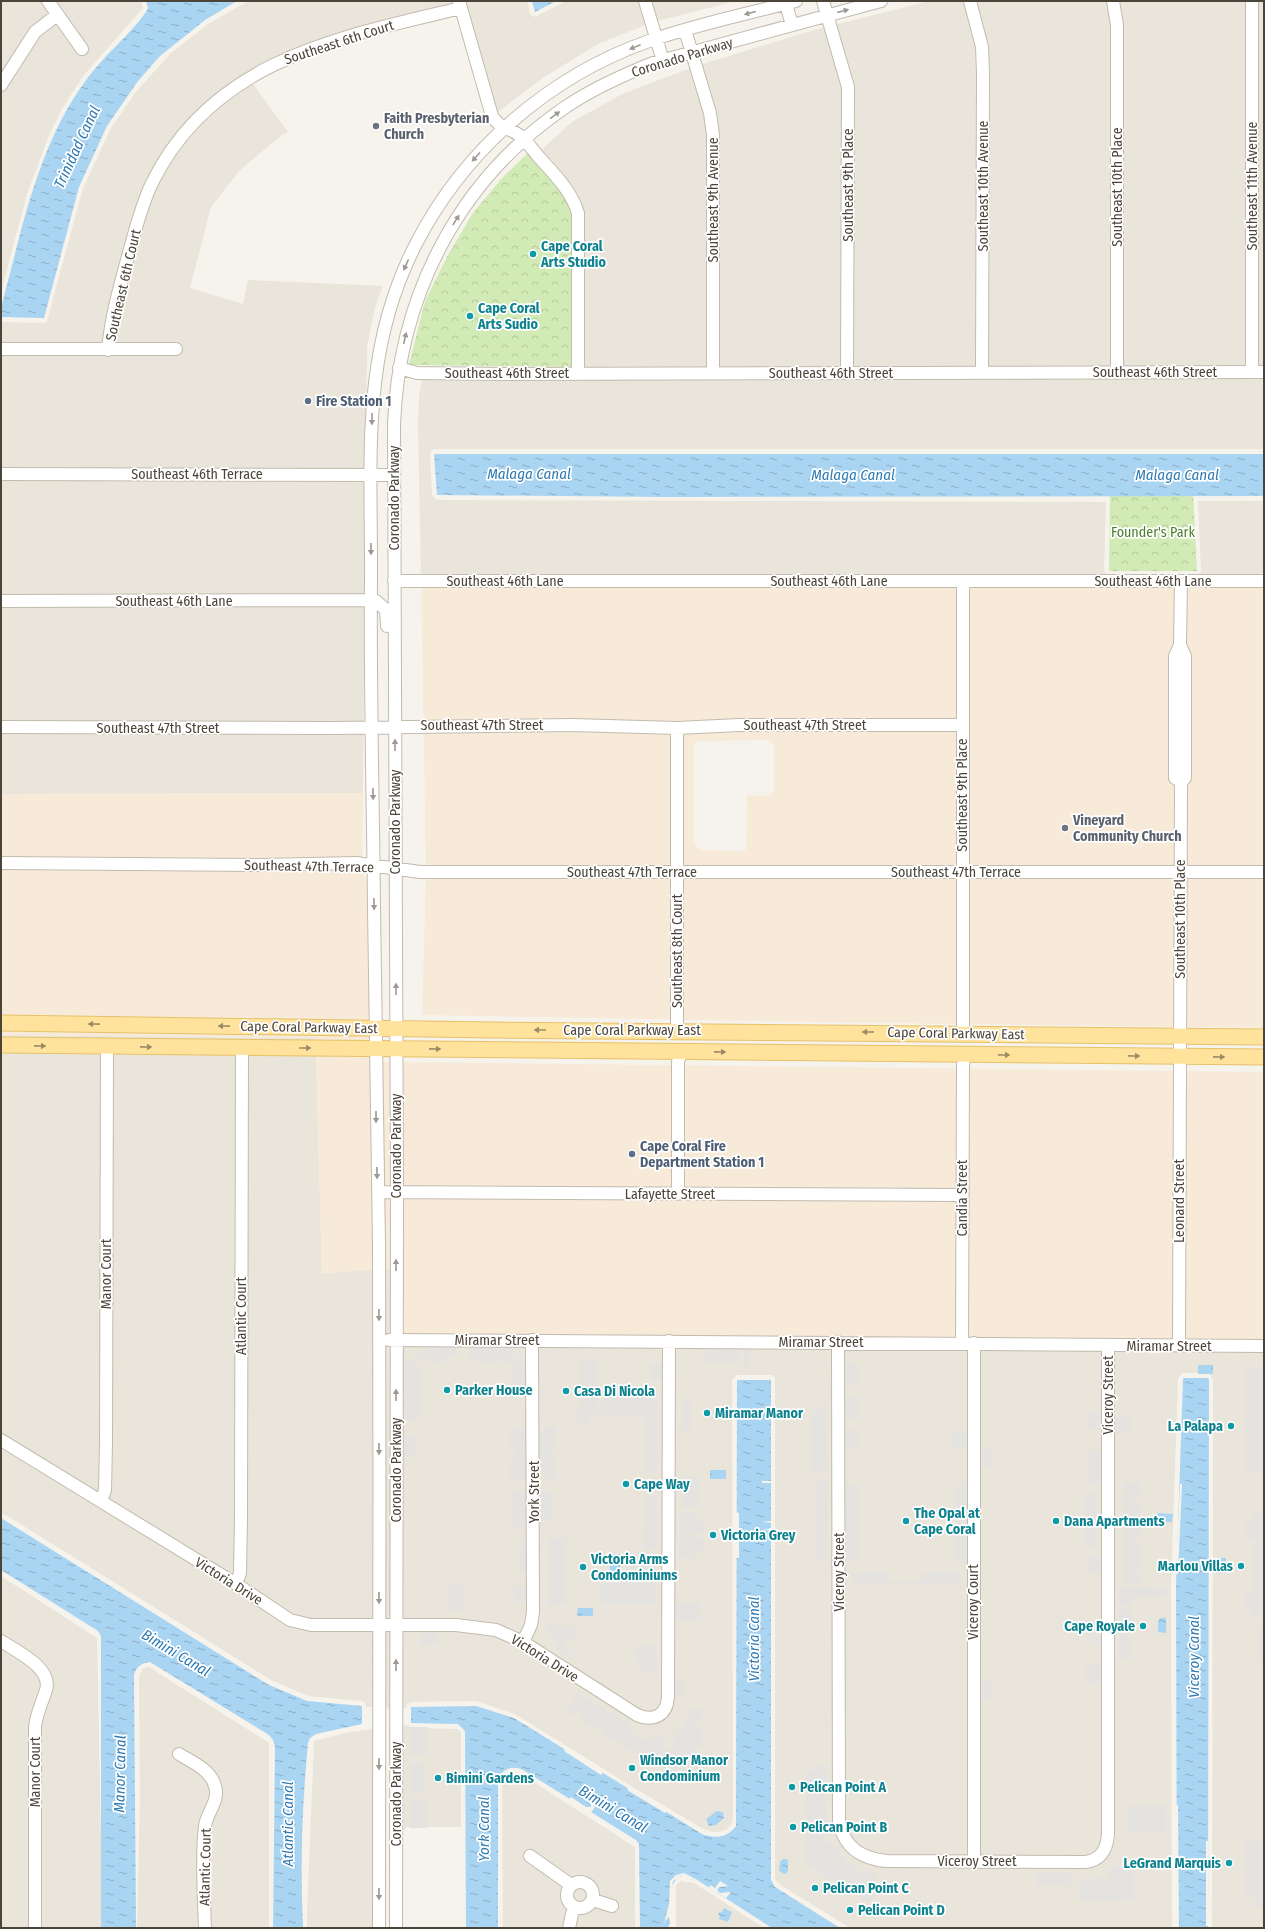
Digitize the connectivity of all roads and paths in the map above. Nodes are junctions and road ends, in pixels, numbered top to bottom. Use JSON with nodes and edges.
{"nodes":[{"id":1,"x":48,"y":1,"type":"edge"},
{"id":2,"x":645,"y":1,"type":"edge"},
{"id":3,"x":823,"y":1,"type":"edge"},
{"id":4,"x":881,"y":1,"type":"edge"},
{"id":5,"x":970,"y":1,"type":"edge"},
{"id":6,"x":1113,"y":1,"type":"edge"},
{"id":7,"x":1252,"y":1,"type":"edge"},
{"id":8,"x":789,"y":2,"type":"edge"},
{"id":9,"x":460,"y":4,"type":"edge"},
{"id":10,"x":57,"y":16,"type":"junction"},
{"id":11,"x":827,"y":16,"type":"junction"},
{"id":12,"x":792,"y":25,"type":"junction"},
{"id":13,"x":685,"y":30,"type":"junction"},
{"id":14,"x":656,"y":39,"type":"junction"},
{"id":15,"x":82,"y":49,"type":"dead end"},
{"id":16,"x":692,"y":52,"type":"junction"},
{"id":17,"x":663,"y":60,"type":"junction"},
{"id":18,"x":1,"y":85,"type":"edge"},
{"id":19,"x":502,"y":128,"type":"junction"},
{"id":20,"x":524,"y":140,"type":"junction"},
{"id":21,"x":1,"y":349,"type":"edge"},
{"id":22,"x":176,"y":349,"type":"dead end"},
{"id":23,"x":108,"y":350,"type":"junction"},
{"id":24,"x":399,"y":368,"type":"junction"},
{"id":25,"x":1258,"y":372,"type":"edge"},
{"id":26,"x":578,"y":373,"type":"junction"},
{"id":27,"x":713,"y":373,"type":"junction"},
{"id":28,"x":847,"y":373,"type":"junction"},
{"id":29,"x":982,"y":373,"type":"junction"},
{"id":30,"x":1117,"y":373,"type":"junction"},
{"id":31,"x":1,"y":474,"type":"edge"},
{"id":32,"x":371,"y":475,"type":"junction"},
{"id":33,"x":394,"y":475,"type":"junction"},
{"id":34,"x":394,"y":581,"type":"junction"},
{"id":35,"x":963,"y":581,"type":"junction"},
{"id":36,"x":1181,"y":581,"type":"junction"},
{"id":37,"x":1264,"y":581,"type":"edge"},
{"id":38,"x":371,"y":600,"type":"junction"},
{"id":39,"x":1,"y":601,"type":"edge"},
{"id":40,"x":394,"y":651,"type":"junction"},
{"id":41,"x":962,"y":725,"type":"junction"},
{"id":42,"x":394,"y":726,"type":"junction"},
{"id":43,"x":1,"y":727,"type":"edge"},
{"id":44,"x":372,"y":727,"type":"junction"},
{"id":45,"x":677,"y":728,"type":"junction"},
{"id":46,"x":1,"y":863,"type":"edge"},
{"id":47,"x":374,"y":866,"type":"junction"},
{"id":48,"x":395,"y":868,"type":"junction"},
{"id":49,"x":677,"y":872,"type":"junction"},
{"id":50,"x":963,"y":872,"type":"junction"},
{"id":51,"x":1180,"y":872,"type":"junction"},
{"id":52,"x":1264,"y":872,"type":"edge"},
{"id":53,"x":1,"y":1023,"type":"edge"},
{"id":54,"x":375,"y":1028,"type":"junction"},
{"id":55,"x":396,"y":1028,"type":"junction"},
{"id":56,"x":677,"y":1031,"type":"junction"},
{"id":57,"x":787,"y":1032,"type":"junction"},
{"id":58,"x":963,"y":1033,"type":"junction"},
{"id":59,"x":1070,"y":1034,"type":"junction"},
{"id":60,"x":1180,"y":1035,"type":"junction"},
{"id":61,"x":1264,"y":1036,"type":"edge"},
{"id":62,"x":1,"y":1045,"type":"edge"},
{"id":63,"x":107,"y":1046,"type":"junction"},
{"id":64,"x":242,"y":1048,"type":"junction"},
{"id":65,"x":376,"y":1049,"type":"junction"},
{"id":66,"x":396,"y":1049,"type":"junction"},
{"id":67,"x":568,"y":1051,"type":"junction"},
{"id":68,"x":681,"y":1052,"type":"junction"},
{"id":69,"x":858,"y":1053,"type":"junction"},
{"id":70,"x":966,"y":1054,"type":"junction"},
{"id":71,"x":1180,"y":1057,"type":"junction"},
{"id":72,"x":1264,"y":1057,"type":"edge"},
{"id":73,"x":378,"y":1192,"type":"junction"},
{"id":74,"x":397,"y":1192,"type":"junction"},
{"id":75,"x":678,"y":1194,"type":"junction"},
{"id":76,"x":962,"y":1195,"type":"junction"},
{"id":77,"x":379,"y":1340,"type":"junction"},
{"id":78,"x":396,"y":1340,"type":"junction"},
{"id":79,"x":532,"y":1340,"type":"junction"},
{"id":80,"x":669,"y":1341,"type":"junction"},
{"id":81,"x":838,"y":1342,"type":"junction"},
{"id":82,"x":968,"y":1343,"type":"junction"},
{"id":83,"x":1108,"y":1345,"type":"junction"},
{"id":84,"x":1179,"y":1346,"type":"junction"},
{"id":85,"x":1264,"y":1346,"type":"edge"},
{"id":86,"x":1,"y":1440,"type":"edge"},
{"id":87,"x":101,"y":1501,"type":"junction"},
{"id":88,"x":236,"y":1584,"type":"junction"},
{"id":89,"x":379,"y":1625,"type":"junction"},
{"id":90,"x":396,"y":1625,"type":"junction"},
{"id":91,"x":1,"y":1641,"type":"edge"},
{"id":92,"x":523,"y":1642,"type":"junction"},
{"id":93,"x":179,"y":1754,"type":"dead end"},
{"id":94,"x":379,"y":1852,"type":"junction"},
{"id":95,"x":396,"y":1852,"type":"junction"},
{"id":96,"x":530,"y":1856,"type":"dead end"},
{"id":97,"x":974,"y":1862,"type":"junction"},
{"id":98,"x":571,"y":1885,"type":"junction"},
{"id":99,"x":592,"y":1900,"type":"junction"},
{"id":100,"x":612,"y":1906,"type":"dead end"},
{"id":101,"x":575,"y":1908,"type":"junction"},
{"id":102,"x":35,"y":1928,"type":"edge"},
{"id":103,"x":204,"y":1928,"type":"edge"},
{"id":104,"x":378,"y":1928,"type":"edge"},
{"id":105,"x":396,"y":1928,"type":"edge"},
{"id":106,"x":569,"y":1928,"type":"edge"}],
"edges":[{"from":1,"to":10,"type":"street"},
{"from":2,"to":14,"type":"street"},
{"from":3,"to":11,"type":"street","name":"Southeast 9th Place"},
{"from":11,"to":4,"type":"street","name":"Coronado Parkway","one_way":true},
{"from":5,"to":29,"type":"street","name":"Southeast 10th Avenue"},
{"from":6,"to":30,"type":"street","name":"Southeast 10th Place"},
{"from":7,"to":25,"type":"street","name":"Southeast 11th Avenue"},
{"from":8,"to":12,"type":"street"},
{"from":8,"to":13,"type":"street","name":"Coronado Parkway","one_way":true},
{"from":9,"to":19,"type":"street"},
{"from":9,"to":23,"type":"street","name":"Southeast 6th Court"},
{"from":10,"to":15,"type":"street"},
{"from":10,"to":18,"type":"street"},
{"from":11,"to":12,"type":"street","name":"Coronado Parkway"},
{"from":11,"to":28,"type":"street","name":"Southeast 9th Place"},
{"from":12,"to":16,"type":"street","name":"Coronado Parkway"},
{"from":13,"to":14,"type":"street","name":"Coronado Parkway"},
{"from":13,"to":16,"type":"street","name":"Southeast 9th Avenue"},
{"from":14,"to":17,"type":"street"},
{"from":14,"to":19,"type":"street","name":"Coronado Parkway","one_way":true},
{"from":16,"to":17,"type":"street","name":"Coronado Parkway"},
{"from":16,"to":27,"type":"street","name":"Southeast 9th Avenue"},
{"from":20,"to":17,"type":"street","name":"Coronado Parkway","one_way":true},
{"from":19,"to":20,"type":"street"},
{"from":19,"to":32,"type":"street","name":"Coronado Parkway","one_way":true},
{"from":24,"to":20,"type":"street","name":"Coronado Parkway","one_way":true},
{"from":20,"to":26,"type":"street"},
{"from":21,"to":23,"type":"street"},
{"from":22,"to":23,"type":"street"},
{"from":24,"to":26,"type":"street","name":"Southeast 46th Street"},
{"from":24,"to":33,"type":"street","name":"Coronado Parkway"},
{"from":25,"to":30,"type":"street","name":"Southeast 46th Street"},
{"from":26,"to":27,"type":"street","name":"Southeast 46th Street"},
{"from":27,"to":28,"type":"street","name":"Southeast 46th Street"},
{"from":28,"to":29,"type":"street","name":"Southeast 46th Street"},
{"from":29,"to":30,"type":"street","name":"Southeast 46th Street"},
{"from":31,"to":32,"type":"street","name":"Southeast 46th Terrace"},
{"from":32,"to":33,"type":"street","name":"Southeast 46th Terrace"},
{"from":32,"to":38,"type":"street","name":"Coronado Parkway","one_way":true},
{"from":33,"to":34,"type":"street","name":"Coronado Parkway"},
{"from":34,"to":35,"type":"street","name":"Southeast 46th Lane"},
{"from":34,"to":40,"type":"street","name":"Coronado Parkway"},
{"from":35,"to":36,"type":"street","name":"Southeast 46th Lane"},
{"from":35,"to":41,"type":"street","name":"Southeast 9th Place"},
{"from":36,"to":37,"type":"street","name":"Southeast 46th Lane"},
{"from":36,"to":51,"type":"street","name":"Southeast 10th Place"},
{"from":38,"to":39,"type":"street","name":"Southeast 46th Lane"},
{"from":38,"to":40,"type":"street"},
{"from":38,"to":44,"type":"street","name":"Coronado Parkway"},
{"from":40,"to":42,"type":"street","name":"Coronado Parkway"},
{"from":41,"to":45,"type":"street","name":"Southeast 47th Street"},
{"from":41,"to":50,"type":"street","name":"Southeast 9th Place"},
{"from":42,"to":44,"type":"street","name":"Southeast 47th Street"},
{"from":42,"to":45,"type":"street","name":"Southeast 47th Street"},
{"from":48,"to":42,"type":"street","name":"Coronado Parkway","one_way":true},
{"from":43,"to":44,"type":"street","name":"Southeast 47th Street"},
{"from":44,"to":47,"type":"street","name":"Coronado Parkway","one_way":true},
{"from":45,"to":49,"type":"street","name":"Southeast 8th Court"},
{"from":46,"to":47,"type":"street","name":"Southeast 47th Terrace"},
{"from":47,"to":48,"type":"street","name":"Southeast 47th Terrace"},
{"from":47,"to":54,"type":"street","name":"Coronado Parkway","one_way":true},
{"from":48,"to":49,"type":"street","name":"Southeast 47th Terrace"},
{"from":55,"to":48,"type":"street","name":"Coronado Parkway","one_way":true},
{"from":49,"to":50,"type":"street","name":"Southeast 47th Terrace"},
{"from":49,"to":56,"type":"street","name":"Southeast 8th Court"},
{"from":50,"to":51,"type":"street","name":"Southeast 47th Terrace"},
{"from":50,"to":58,"type":"street","name":"Southeast 9th Place"},
{"from":51,"to":52,"type":"street","name":"Southeast 47th Terrace"},
{"from":51,"to":60,"type":"street","name":"Southeast 10th Place"},
{"from":54,"to":53,"type":"main road","name":"Cape Coral Parkway East","one_way":true},
{"from":54,"to":55,"type":"main road","name":"Cape Coral Parkway East"},
{"from":54,"to":65,"type":"street","name":"Coronado Parkway"},
{"from":56,"to":55,"type":"main road","name":"Cape Coral Parkway East","one_way":true},
{"from":55,"to":66,"type":"street","name":"Coronado Parkway"},
{"from":56,"to":57,"type":"main road","name":"Cape Coral Parkway East"},
{"from":56,"to":67,"type":"main road"},
{"from":58,"to":57,"type":"main road","name":"Cape Coral Parkway East","one_way":true},
{"from":57,"to":68,"type":"main road"},
{"from":58,"to":59,"type":"main road","name":"Cape Coral Parkway East"},
{"from":58,"to":69,"type":"main road"},
{"from":59,"to":60,"type":"main road","name":"Cape Coral Parkway East"},
{"from":59,"to":70,"type":"main road"},
{"from":60,"to":61,"type":"main road","name":"Cape Coral Parkway East"},
{"from":60,"to":71,"type":"street","name":"Southeast 10th Place"},
{"from":62,"to":63,"type":"main road","name":"Cape Coral Parkway East","one_way":true},
{"from":63,"to":64,"type":"main road","name":"Cape Coral Parkway East","one_way":true},
{"from":63,"to":87,"type":"street","name":"Manor Court"},
{"from":64,"to":65,"type":"main road","name":"Cape Coral Parkway East","one_way":true},
{"from":64,"to":88,"type":"street","name":"Atlantic Court"},
{"from":65,"to":66,"type":"main road","name":"Cape Coral Parkway East"},
{"from":65,"to":73,"type":"street","name":"Coronado Parkway","one_way":true},
{"from":66,"to":67,"type":"main road","name":"Cape Coral Parkway East","one_way":true},
{"from":66,"to":74,"type":"street","name":"Coronado Parkway"},
{"from":67,"to":68,"type":"main road","name":"Cape Coral Parkway East"},
{"from":68,"to":69,"type":"main road","name":"Cape Coral Parkway East","one_way":true},
{"from":68,"to":75,"type":"street"},
{"from":69,"to":70,"type":"main road","name":"Cape Coral Parkway East"},
{"from":70,"to":71,"type":"main road","name":"Cape Coral Parkway East","one_way":true},
{"from":70,"to":76,"type":"street","name":"Candia Street"},
{"from":71,"to":72,"type":"main road","name":"Cape Coral Parkway East","one_way":true},
{"from":71,"to":84,"type":"street","name":"Leonard Street"},
{"from":73,"to":74,"type":"street","name":"Lafayette Street"},
{"from":73,"to":77,"type":"street","name":"Coronado Parkway","one_way":true},
{"from":74,"to":75,"type":"street","name":"Lafayette Street"},
{"from":78,"to":74,"type":"street","name":"Coronado Parkway","one_way":true},
{"from":75,"to":76,"type":"street","name":"Lafayette Street"},
{"from":76,"to":82,"type":"street","name":"Candia Street"},
{"from":77,"to":78,"type":"street","name":"Miramar Street"},
{"from":77,"to":89,"type":"street","name":"Coronado Parkway","one_way":true},
{"from":78,"to":79,"type":"street","name":"Miramar Street"},
{"from":90,"to":78,"type":"street","name":"Coronado Parkway","one_way":true},
{"from":79,"to":80,"type":"street","name":"Miramar Street"},
{"from":79,"to":92,"type":"street","name":"York Street"},
{"from":80,"to":81,"type":"street","name":"Miramar Street"},
{"from":80,"to":92,"type":"street","name":"Victoria Drive"},
{"from":81,"to":82,"type":"street","name":"Miramar Street"},
{"from":81,"to":97,"type":"street","name":"Viceroy Street"},
{"from":82,"to":83,"type":"street","name":"Miramar Street"},
{"from":82,"to":97,"type":"street","name":"Viceroy Court"},
{"from":83,"to":84,"type":"street","name":"Miramar Street"},
{"from":83,"to":97,"type":"street","name":"Viceroy Street"},
{"from":84,"to":85,"type":"street","name":"Miramar Street"},
{"from":86,"to":87,"type":"street","name":"Victoria Drive"},
{"from":87,"to":88,"type":"street","name":"Victoria Drive"},
{"from":88,"to":89,"type":"street","name":"Victoria Drive"},
{"from":89,"to":90,"type":"street","name":"Victoria Drive"},
{"from":89,"to":94,"type":"street","name":"Coronado Parkway","one_way":true},
{"from":90,"to":92,"type":"street","name":"Victoria Drive"},
{"from":95,"to":90,"type":"street","name":"Coronado Parkway","one_way":true},
{"from":91,"to":102,"type":"street","name":"Manor Court"},
{"from":93,"to":103,"type":"street","name":"Atlantic Court"},
{"from":94,"to":95,"type":"street"},
{"from":94,"to":104,"type":"street","name":"Coronado Parkway","one_way":true},
{"from":95,"to":105,"type":"street","name":"Coronado Parkway"},
{"from":96,"to":98,"type":"street"},
{"from":98,"to":99,"type":"street"},
{"from":98,"to":101,"type":"street"},
{"from":99,"to":100,"type":"street"},
{"from":99,"to":101,"type":"street"},
{"from":101,"to":106,"type":"street"}]}
